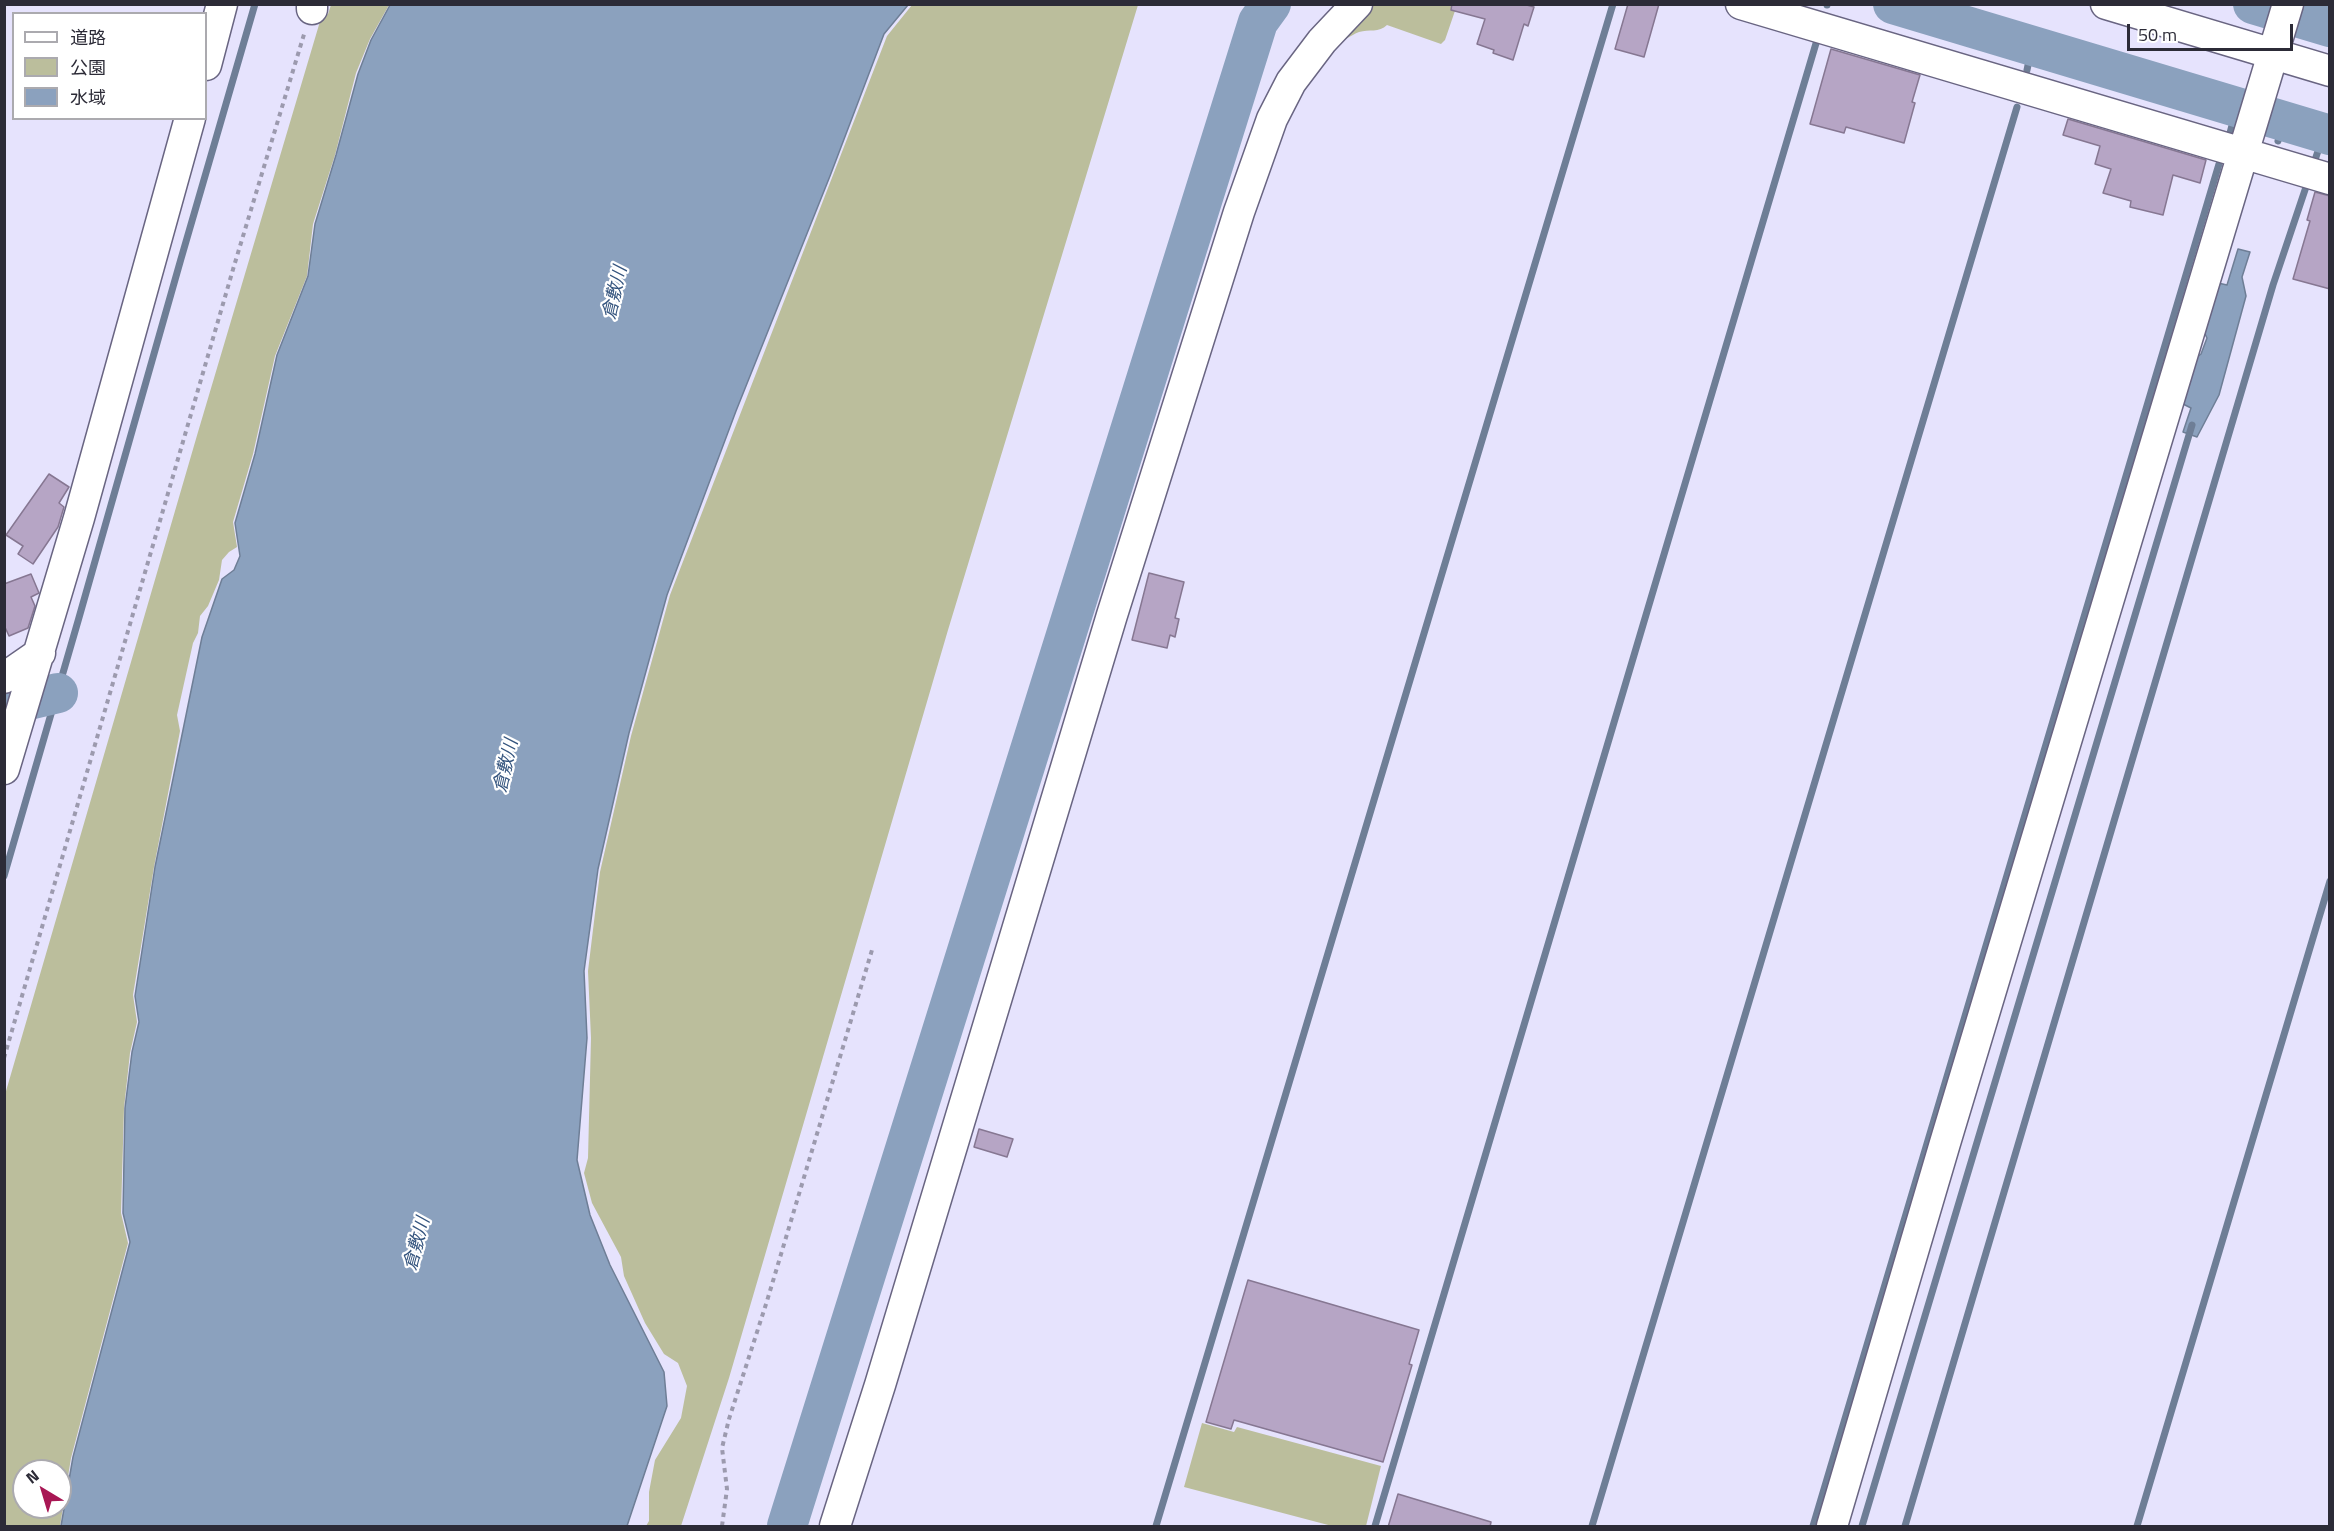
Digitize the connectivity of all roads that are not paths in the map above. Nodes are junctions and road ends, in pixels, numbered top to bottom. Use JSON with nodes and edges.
{"nodes":[{"id":1,"x":222,"y":4,"type":"edge"},
{"id":2,"x":1357,"y":4,"type":"edge"},
{"id":3,"x":1741,"y":4,"type":"edge"},
{"id":4,"x":2106,"y":4,"type":"edge"},
{"id":5,"x":2288,"y":4,"type":"edge"},
{"id":6,"x":2277,"y":44,"type":"junction"},
{"id":7,"x":207,"y":61,"type":"edge"},
{"id":8,"x":2330,"y":71,"type":"edge"},
{"id":9,"x":189,"y":120,"type":"edge"},
{"id":10,"x":2245,"y":148,"type":"junction"},
{"id":11,"x":2330,"y":179,"type":"edge"},
{"id":12,"x":18,"y":681,"type":"edge"},
{"id":13,"x":15,"y":723,"type":"edge"},
{"id":14,"x":4,"y":769,"type":"edge"},
{"id":15,"x":835,"y":1527,"type":"edge"},
{"id":16,"x":1832,"y":1527,"type":"edge"}],
"edges":[{"from":1,"to":7,"type":"street"},
{"from":2,"to":15,"type":"street"},
{"from":3,"to":10,"type":"street"},
{"from":4,"to":6,"type":"street"},
{"from":5,"to":6,"type":"street"},
{"from":6,"to":8,"type":"street"},
{"from":6,"to":10,"type":"street"},
{"from":9,"to":12,"type":"street"},
{"from":10,"to":11,"type":"street"},
{"from":10,"to":16,"type":"street"},
{"from":12,"to":13,"type":"street"},
{"from":13,"to":14,"type":"street"}]}
